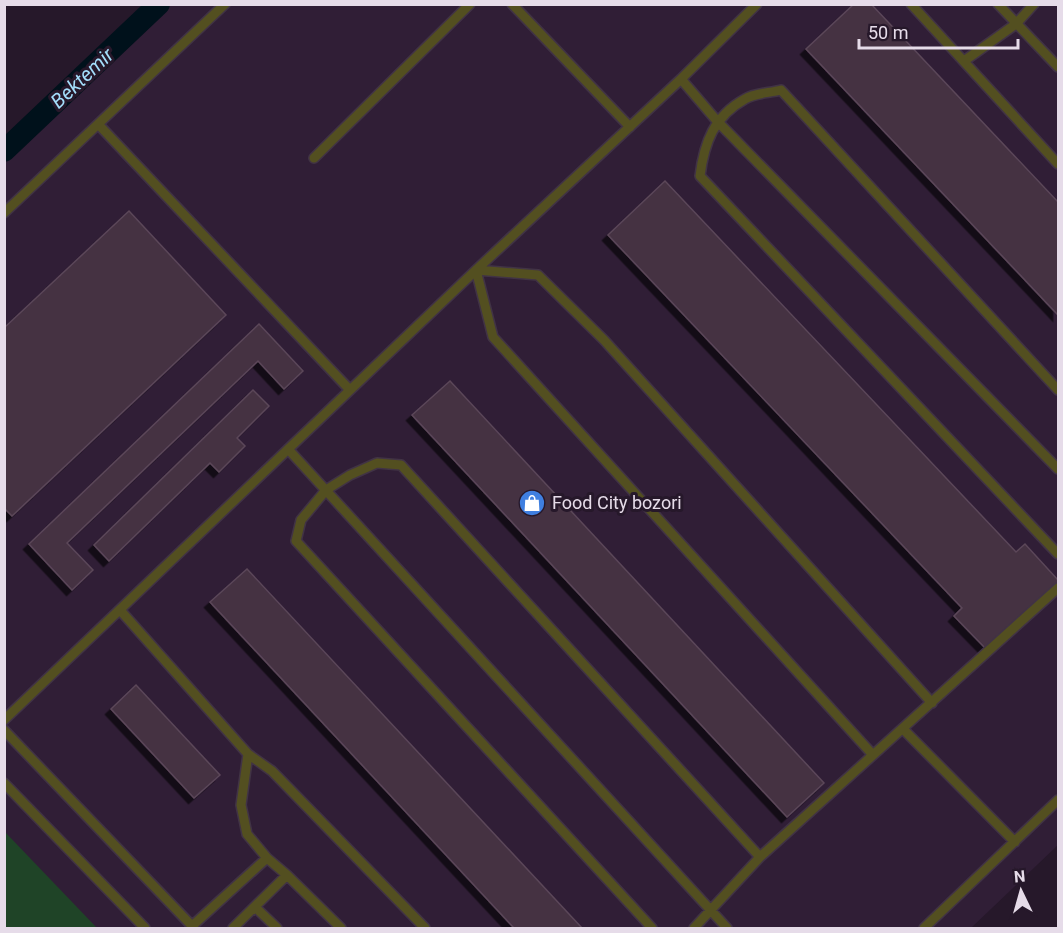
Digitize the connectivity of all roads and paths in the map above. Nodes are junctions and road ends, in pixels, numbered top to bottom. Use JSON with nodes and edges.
{"nodes":[{"id":1,"x":225,"y":4,"type":"edge"},
{"id":2,"x":470,"y":4,"type":"edge"},
{"id":3,"x":512,"y":4,"type":"edge"},
{"id":4,"x":758,"y":4,"type":"edge"},
{"id":5,"x":911,"y":4,"type":"edge"},
{"id":6,"x":998,"y":4,"type":"edge"},
{"id":7,"x":1034,"y":4,"type":"edge"},
{"id":8,"x":1017,"y":24,"type":"junction"},
{"id":9,"x":964,"y":61,"type":"junction"},
{"id":10,"x":1059,"y":67,"type":"edge"},
{"id":11,"x":681,"y":80,"type":"junction"},
{"id":12,"x":717,"y":121,"type":"junction"},
{"id":13,"x":98,"y":124,"type":"junction"},
{"id":14,"x":630,"y":127,"type":"junction"},
{"id":15,"x":314,"y":158,"type":"dead end"},
{"id":16,"x":1057,"y":159,"type":"edge"},
{"id":17,"x":4,"y":213,"type":"edge"},
{"id":18,"x":476,"y":270,"type":"junction"},
{"id":19,"x":350,"y":390,"type":"junction"},
{"id":20,"x":1059,"y":390,"type":"edge"},
{"id":21,"x":288,"y":449,"type":"junction"},
{"id":22,"x":1059,"y":469,"type":"edge"},
{"id":23,"x":326,"y":490,"type":"junction"},
{"id":24,"x":1059,"y":554,"type":"edge"},
{"id":25,"x":1059,"y":588,"type":"edge"},
{"id":26,"x":120,"y":610,"type":"junction"},
{"id":27,"x":932,"y":703,"type":"junction"},
{"id":28,"x":4,"y":720,"type":"edge"},
{"id":29,"x":903,"y":729,"type":"junction"},
{"id":30,"x":4,"y":730,"type":"edge"},
{"id":31,"x":248,"y":754,"type":"junction"},
{"id":32,"x":873,"y":755,"type":"junction"},
{"id":33,"x":4,"y":783,"type":"edge"},
{"id":34,"x":1059,"y":800,"type":"edge"},
{"id":35,"x":1015,"y":842,"type":"junction"},
{"id":36,"x":760,"y":857,"type":"junction"},
{"id":37,"x":267,"y":858,"type":"junction"},
{"id":38,"x":287,"y":875,"type":"junction"},
{"id":39,"x":255,"y":907,"type":"junction"},
{"id":40,"x":711,"y":912,"type":"junction"},
{"id":41,"x":193,"y":927,"type":"edge"},
{"id":42,"x":145,"y":928,"type":"edge"},
{"id":43,"x":233,"y":928,"type":"edge"},
{"id":44,"x":277,"y":928,"type":"edge"},
{"id":45,"x":341,"y":928,"type":"edge"},
{"id":46,"x":425,"y":928,"type":"edge"},
{"id":47,"x":652,"y":928,"type":"edge"},
{"id":48,"x":694,"y":928,"type":"edge"},
{"id":49,"x":727,"y":928,"type":"edge"},
{"id":50,"x":924,"y":928,"type":"edge"}],
"edges":[{"from":1,"to":13,"type":"lane"},
{"from":2,"to":15,"type":"lane"},
{"from":3,"to":14,"type":"lane"},
{"from":4,"to":11,"type":"lane"},
{"from":5,"to":9,"type":"lane"},
{"from":6,"to":8,"type":"lane"},
{"from":7,"to":8,"type":"lane"},
{"from":8,"to":9,"type":"lane"},
{"from":8,"to":10,"type":"lane"},
{"from":9,"to":16,"type":"lane"},
{"from":11,"to":12,"type":"lane"},
{"from":11,"to":14,"type":"lane"},
{"from":12,"to":20,"type":"lane"},
{"from":12,"to":22,"type":"lane"},
{"from":12,"to":24,"type":"lane"},
{"from":13,"to":17,"type":"lane"},
{"from":13,"to":19,"type":"lane"},
{"from":14,"to":18,"type":"lane"},
{"from":18,"to":19,"type":"lane"},
{"from":18,"to":27,"type":"lane"},
{"from":18,"to":32,"type":"lane"},
{"from":19,"to":21,"type":"lane"},
{"from":21,"to":23,"type":"lane"},
{"from":21,"to":26,"type":"lane"},
{"from":23,"to":36,"type":"lane"},
{"from":23,"to":40,"type":"lane"},
{"from":23,"to":47,"type":"lane"},
{"from":25,"to":27,"type":"lane"},
{"from":26,"to":28,"type":"lane"},
{"from":26,"to":31,"type":"lane"},
{"from":27,"to":29,"type":"lane"},
{"from":29,"to":32,"type":"lane"},
{"from":29,"to":35,"type":"lane"},
{"from":30,"to":41,"type":"lane"},
{"from":31,"to":37,"type":"lane"},
{"from":31,"to":46,"type":"lane"},
{"from":32,"to":36,"type":"lane"},
{"from":33,"to":42,"type":"lane"},
{"from":34,"to":35,"type":"lane"},
{"from":35,"to":50,"type":"lane"},
{"from":36,"to":40,"type":"lane"},
{"from":37,"to":38,"type":"lane"},
{"from":37,"to":41,"type":"lane"},
{"from":38,"to":39,"type":"lane"},
{"from":38,"to":45,"type":"lane"},
{"from":39,"to":43,"type":"lane"},
{"from":39,"to":44,"type":"lane"},
{"from":40,"to":48,"type":"lane"},
{"from":40,"to":49,"type":"lane"}]}
